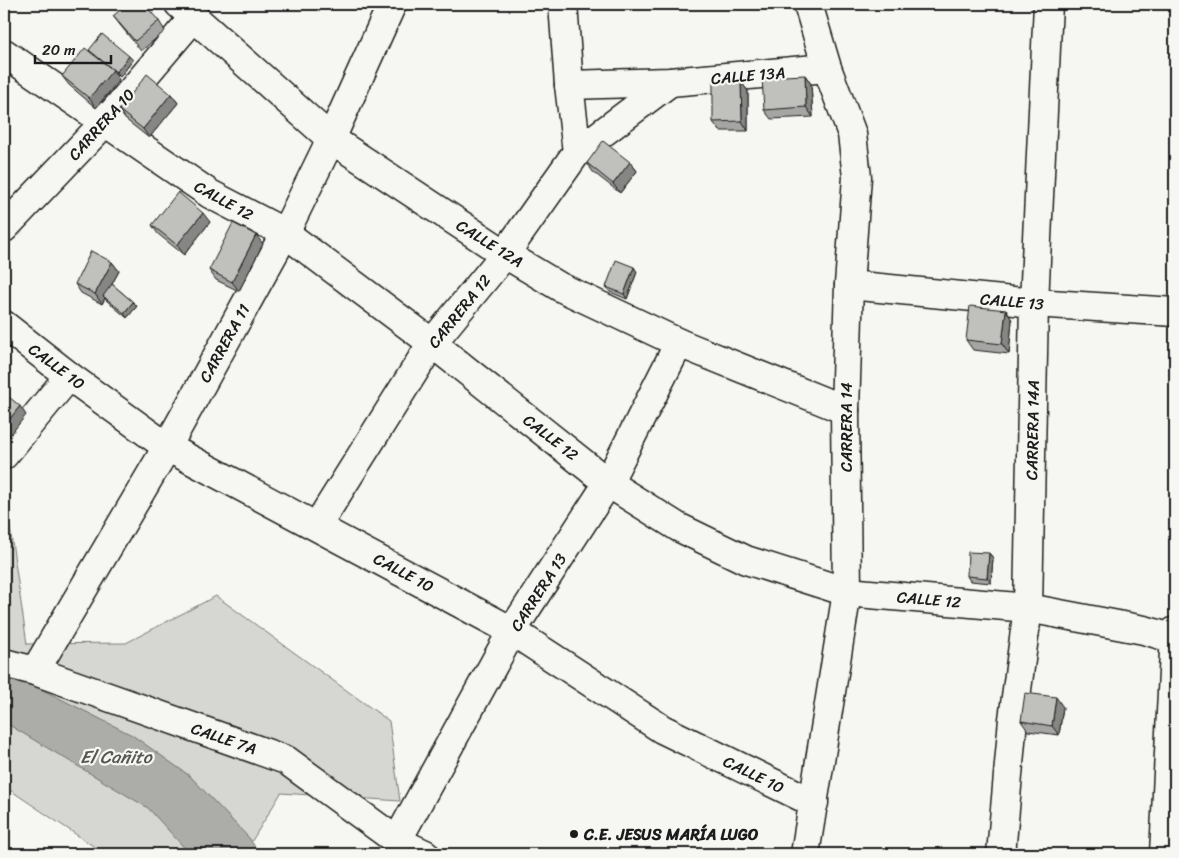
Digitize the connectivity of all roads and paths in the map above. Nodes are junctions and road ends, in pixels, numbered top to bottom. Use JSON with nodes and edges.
{"nodes":[{"id":1,"x":392,"y":4,"type":"edge"},
{"id":2,"x":563,"y":4,"type":"edge"},
{"id":3,"x":808,"y":4,"type":"edge"},
{"id":4,"x":1048,"y":4,"type":"edge"},
{"id":5,"x":186,"y":10,"type":"edge"},
{"id":6,"x":4,"y":53,"type":"edge"},
{"id":7,"x":827,"y":68,"type":"junction"},
{"id":8,"x":670,"y":82,"type":"junction"},
{"id":9,"x":569,"y":85,"type":"junction"},
{"id":10,"x":105,"y":122,"type":"junction"},
{"id":11,"x":331,"y":139,"type":"junction"},
{"id":12,"x":577,"y":152,"type":"junction"},
{"id":13,"x":4,"y":228,"type":"edge"},
{"id":14,"x":285,"y":232,"type":"junction"},
{"id":15,"x":505,"y":254,"type":"junction"},
{"id":16,"x":849,"y":285,"type":"junction"},
{"id":17,"x":1034,"y":303,"type":"junction"},
{"id":18,"x":1175,"y":312,"type":"edge"},
{"id":19,"x":4,"y":325,"type":"edge"},
{"id":20,"x":432,"y":343,"type":"junction"},
{"id":21,"x":679,"y":343,"type":"junction"},
{"id":22,"x":69,"y":376,"type":"junction"},
{"id":23,"x":845,"y":410,"type":"junction"},
{"id":24,"x":167,"y":447,"type":"junction"},
{"id":25,"x":4,"y":455,"type":"edge"},
{"id":26,"x":608,"y":483,"type":"junction"},
{"id":27,"x":317,"y":526,"type":"junction"},
{"id":28,"x":848,"y":592,"type":"junction"},
{"id":29,"x":1028,"y":608,"type":"junction"},
{"id":30,"x":512,"y":630,"type":"junction"},
{"id":31,"x":1175,"y":631,"type":"edge"},
{"id":32,"x":1175,"y":639,"type":"edge"},
{"id":33,"x":4,"y":663,"type":"edge"},
{"id":34,"x":35,"y":672,"type":"junction"},
{"id":35,"x":814,"y":803,"type":"junction"},
{"id":36,"x":397,"y":840,"type":"junction"},
{"id":37,"x":424,"y":854,"type":"edge"},
{"id":38,"x":805,"y":854,"type":"edge"},
{"id":39,"x":1002,"y":854,"type":"edge"},
{"id":40,"x":1164,"y":854,"type":"edge"}],
"edges":[{"from":1,"to":11,"type":"street","name":"CARRERA 11"},
{"from":2,"to":9,"type":"street"},
{"from":3,"to":7,"type":"street","name":"CARRERA 14"},
{"from":4,"to":17,"type":"street","name":"CARRERA 14A"},
{"from":5,"to":10,"type":"street","name":"CARRERA 10"},
{"from":5,"to":11,"type":"street","name":"CALLE 12A"},
{"from":6,"to":10,"type":"street","name":"CALLE 12"},
{"from":7,"to":8,"type":"street","name":"CALLE 13A"},
{"from":7,"to":16,"type":"street","name":"CARRERA 14"},
{"from":8,"to":9,"type":"street","name":"CALLE 13A"},
{"from":8,"to":12,"type":"street"},
{"from":9,"to":12,"type":"street"},
{"from":10,"to":13,"type":"street","name":"CARRERA 10"},
{"from":10,"to":14,"type":"street","name":"CALLE 12"},
{"from":11,"to":14,"type":"street","name":"CARRERA 11"},
{"from":11,"to":15,"type":"street","name":"CALLE 12A"},
{"from":12,"to":15,"type":"street","name":"CARRERA 12"},
{"from":14,"to":20,"type":"street","name":"CALLE 12"},
{"from":14,"to":24,"type":"street","name":"CARRERA 11"},
{"from":15,"to":20,"type":"street","name":"CARRERA 12"},
{"from":15,"to":21,"type":"street","name":"CALLE 12A"},
{"from":16,"to":17,"type":"street","name":"CALLE 13"},
{"from":16,"to":23,"type":"street","name":"CARRERA 14"},
{"from":17,"to":18,"type":"street","name":"CALLE 13"},
{"from":17,"to":29,"type":"street","name":"CARRERA 14A"},
{"from":19,"to":22,"type":"street","name":"CALLE 10"},
{"from":20,"to":26,"type":"street","name":"CALLE 12"},
{"from":20,"to":27,"type":"street","name":"CARRERA 12"},
{"from":21,"to":23,"type":"street","name":"CALLE 12A"},
{"from":21,"to":26,"type":"street","name":"CARRERA 13"},
{"from":22,"to":24,"type":"street","name":"CALLE 10"},
{"from":22,"to":25,"type":"street"},
{"from":23,"to":28,"type":"street","name":"CARRERA 14"},
{"from":24,"to":27,"type":"street","name":"CALLE 10"},
{"from":24,"to":34,"type":"street","name":"CARRERA 11"},
{"from":26,"to":28,"type":"street","name":"CALLE 12"},
{"from":26,"to":30,"type":"street","name":"CARRERA 13"},
{"from":27,"to":30,"type":"street","name":"CALLE 10"},
{"from":28,"to":29,"type":"street","name":"CALLE 12"},
{"from":28,"to":35,"type":"street","name":"CARRERA 14"},
{"from":29,"to":32,"type":"street","name":"CALLE 12"},
{"from":29,"to":39,"type":"street","name":"CARRERA 14A"},
{"from":30,"to":35,"type":"street","name":"CALLE 10"},
{"from":30,"to":36,"type":"street","name":"CARRERA 13"},
{"from":31,"to":32,"type":"street"},
{"from":32,"to":40,"type":"street"},
{"from":33,"to":34,"type":"street","name":"CALLE 7A"},
{"from":34,"to":36,"type":"street","name":"CALLE 7A"},
{"from":35,"to":38,"type":"street","name":"CARRERA 14"},
{"from":36,"to":37,"type":"street","name":"CALLE 7A"}]}
